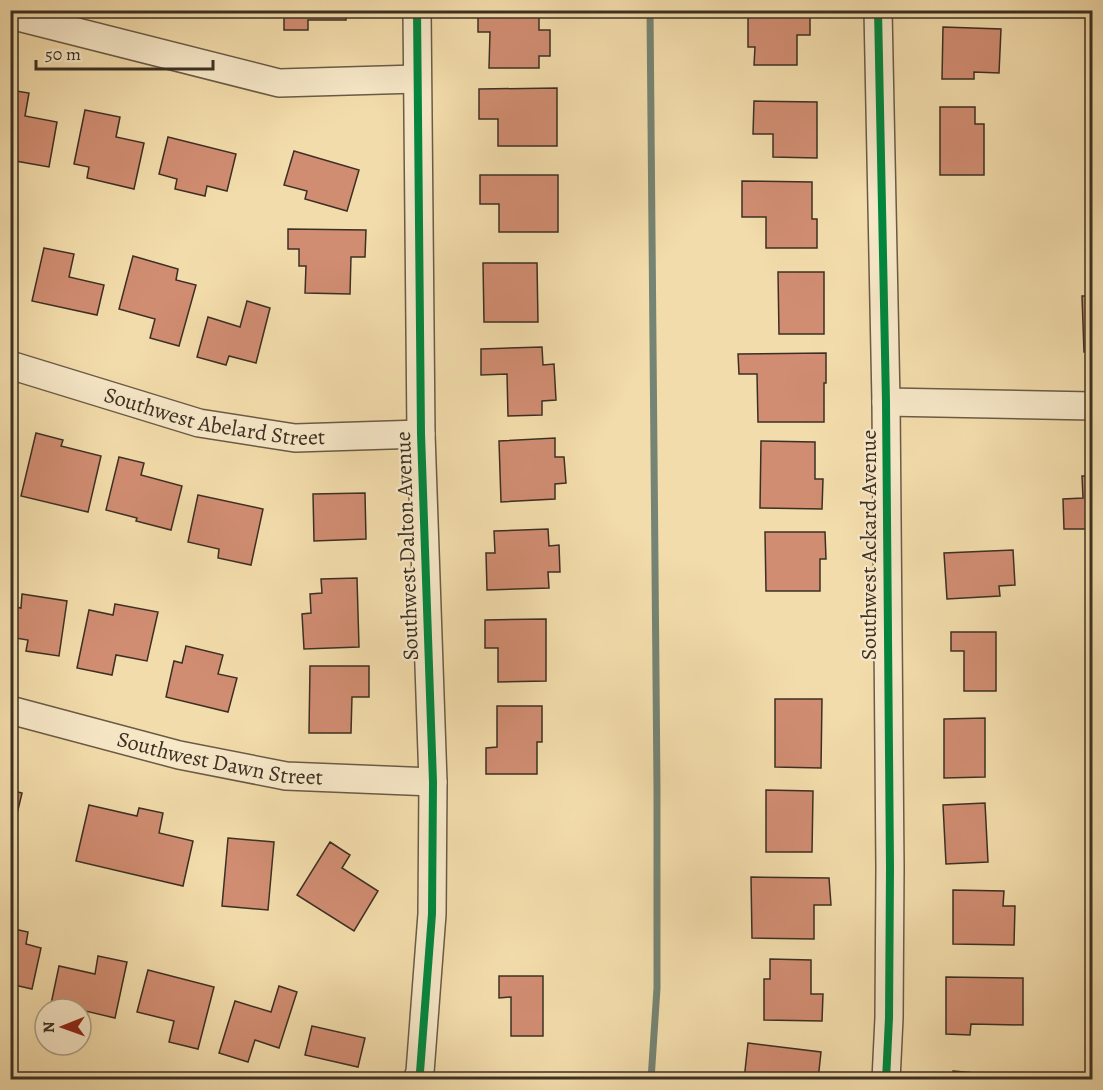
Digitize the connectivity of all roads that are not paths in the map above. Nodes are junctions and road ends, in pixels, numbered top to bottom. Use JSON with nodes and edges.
{"nodes":[{"id":1,"x":417,"y":10,"type":"edge"},
{"id":2,"x":878,"y":10,"type":"edge"},
{"id":3,"x":10,"y":15,"type":"edge"},
{"id":4,"x":417,"y":79,"type":"junction"},
{"id":5,"x":10,"y":365,"type":"edge"},
{"id":6,"x":886,"y":402,"type":"junction"},
{"id":7,"x":1092,"y":406,"type":"edge"},
{"id":8,"x":421,"y":434,"type":"junction"},
{"id":9,"x":10,"y":710,"type":"edge"},
{"id":10,"x":433,"y":783,"type":"junction"},
{"id":11,"x":417,"y":1080,"type":"edge"},
{"id":12,"x":885,"y":1080,"type":"edge"}],
"edges":[{"from":1,"to":4,"type":"street","name":"Southwest Dalton Avenue"},
{"from":2,"to":6,"type":"street","name":"Southwest Ackard Avenue"},
{"from":3,"to":4,"type":"street"},
{"from":4,"to":8,"type":"street","name":"Southwest Dalton Avenue"},
{"from":5,"to":8,"type":"street","name":"Southwest Abelard Street"},
{"from":6,"to":7,"type":"street"},
{"from":6,"to":12,"type":"street","name":"Southwest Ackard Avenue"},
{"from":8,"to":10,"type":"street","name":"Southwest Dalton Avenue"},
{"from":9,"to":10,"type":"street","name":"Southwest Dawn Street"},
{"from":10,"to":11,"type":"street","name":"Southwest Dalton Avenue"}]}
